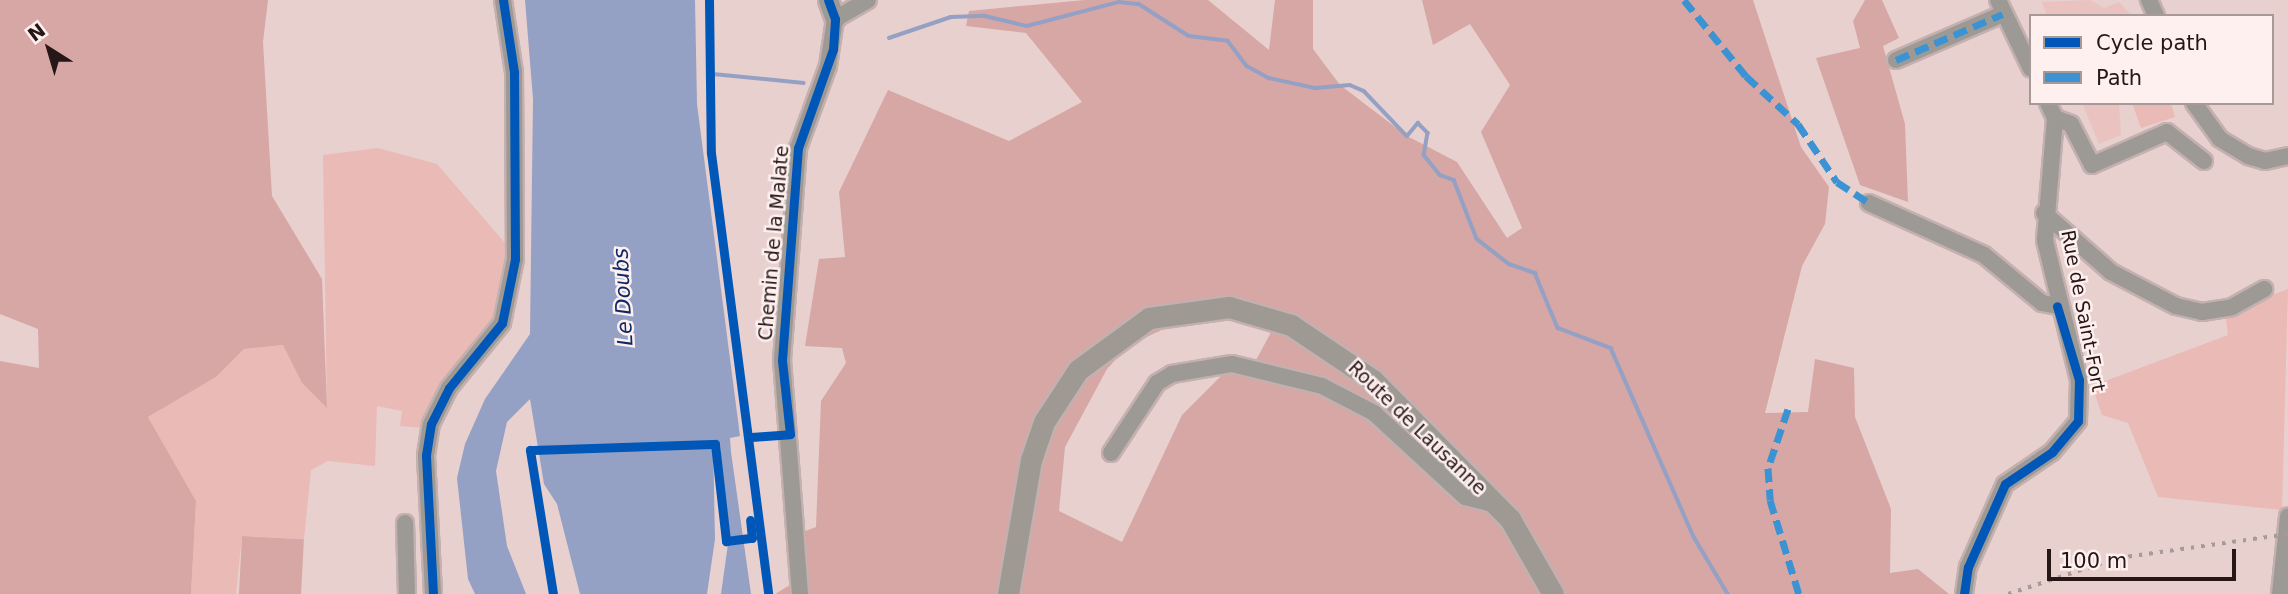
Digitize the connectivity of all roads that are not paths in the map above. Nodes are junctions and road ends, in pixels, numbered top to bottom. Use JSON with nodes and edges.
{"nodes":[{"id":1,"x":503,"y":0,"type":"edge"},
{"id":2,"x":828,"y":0,"type":"edge"},
{"id":3,"x":868,"y":0,"type":"edge"},
{"id":4,"x":2001,"y":7,"type":"edge"},
{"id":5,"x":835,"y":19,"type":"junction"},
{"id":6,"x":1896,"y":60,"type":"dead end"},
{"id":7,"x":2029,"y":65,"type":"edge"},
{"id":8,"x":2195,"y":105,"type":"edge"},
{"id":9,"x":2051,"y":111,"type":"edge"},
{"id":10,"x":2288,"y":156,"type":"edge"},
{"id":11,"x":2204,"y":162,"type":"dead end"},
{"id":12,"x":1868,"y":203,"type":"dead end"},
{"id":13,"x":2044,"y":213,"type":"junction"},
{"id":14,"x":2264,"y":289,"type":"dead end"},
{"id":15,"x":2057,"y":306,"type":"junction"},
{"id":16,"x":1111,"y":453,"type":"dead end"},
{"id":17,"x":1497,"y":505,"type":"junction"},
{"id":18,"x":2288,"y":516,"type":"edge"},
{"id":19,"x":405,"y":523,"type":"dead end"},
{"id":20,"x":407,"y":594,"type":"edge"},
{"id":21,"x":433,"y":594,"type":"edge"},
{"id":22,"x":800,"y":594,"type":"edge"},
{"id":23,"x":1008,"y":594,"type":"edge"},
{"id":24,"x":1553,"y":594,"type":"edge"},
{"id":25,"x":1964,"y":594,"type":"edge"},
{"id":26,"x":2280,"y":594,"type":"edge"}],
"edges":[{"from":1,"to":21,"type":"street"},
{"from":2,"to":5,"type":"street"},
{"from":3,"to":5,"type":"street"},
{"from":4,"to":6,"type":"street"},
{"from":4,"to":7,"type":"street"},
{"from":5,"to":22,"type":"street","name":"Chemin de la Malate"},
{"from":8,"to":10,"type":"street"},
{"from":9,"to":11,"type":"street","name":"Rue de Saint-Fort"},
{"from":9,"to":13,"type":"street","name":"Rue de Saint-Fort"},
{"from":12,"to":15,"type":"street"},
{"from":13,"to":14,"type":"street"},
{"from":13,"to":15,"type":"street","name":"Rue de Saint-Fort"},
{"from":15,"to":25,"type":"street","name":"Rue de Saint-Fort"},
{"from":16,"to":17,"type":"street"},
{"from":17,"to":23,"type":"main road","name":"Route de Lausanne"},
{"from":17,"to":24,"type":"main road","name":"Route de Lausanne"},
{"from":18,"to":26,"type":"street"},
{"from":19,"to":20,"type":"street"}]}
